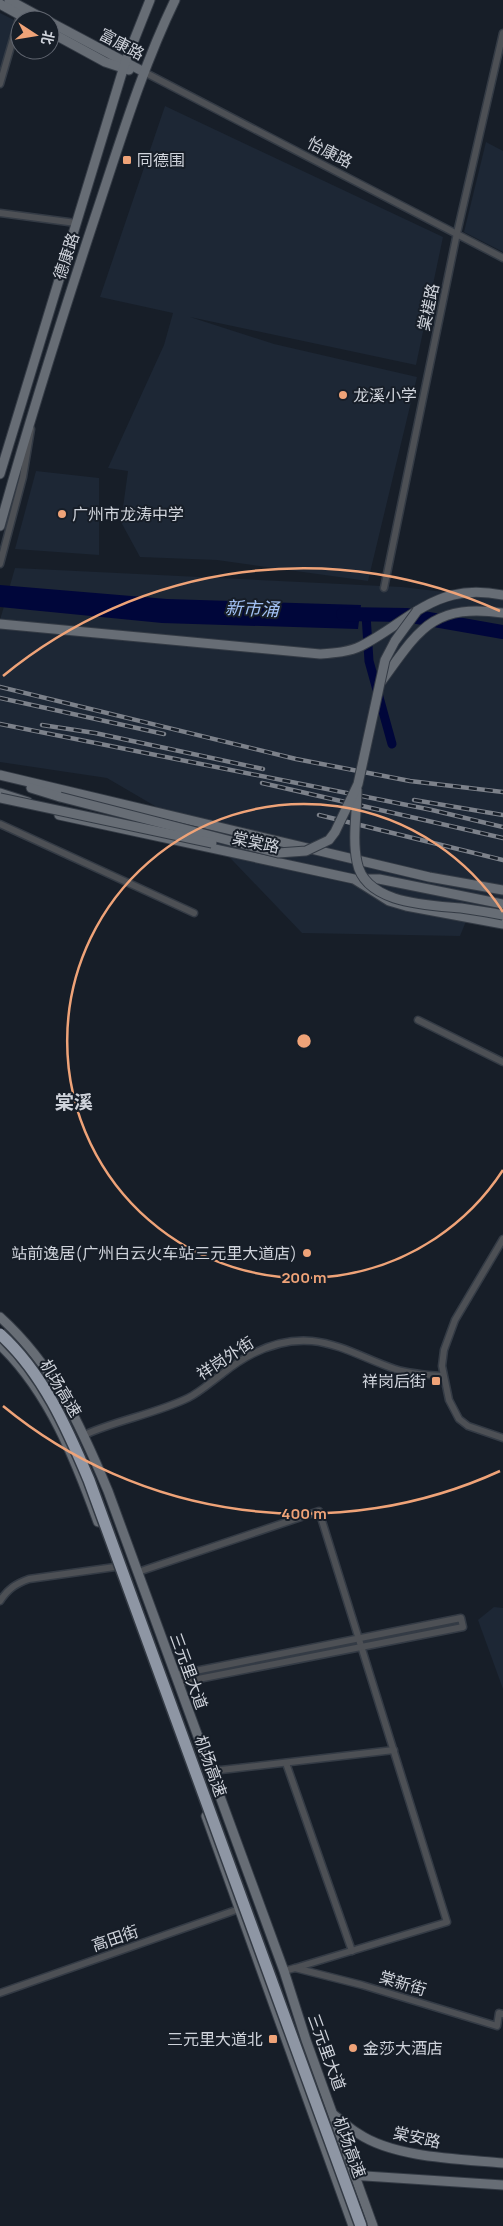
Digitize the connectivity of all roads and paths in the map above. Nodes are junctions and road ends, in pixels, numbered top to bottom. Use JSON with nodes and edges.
{"nodes":[{"id":1,"x":9,"y":0,"type":"edge"},
{"id":2,"x":150,"y":0,"type":"edge"},
{"id":3,"x":174,"y":0,"type":"edge"},
{"id":4,"x":28,"y":10,"type":"edge"},
{"id":5,"x":60,"y":28,"type":"edge"},
{"id":6,"x":503,"y":32,"type":"edge"},
{"id":7,"x":60,"y":37,"type":"edge"},
{"id":8,"x":10,"y":58,"type":"edge"},
{"id":9,"x":124,"y":66,"type":"junction"},
{"id":10,"x":144,"y":72,"type":"junction"},
{"id":11,"x":0,"y":84,"type":"edge"},
{"id":12,"x":0,"y":213,"type":"edge"},
{"id":13,"x":76,"y":223,"type":"junction"},
{"id":14,"x":457,"y":234,"type":"junction"},
{"id":15,"x":503,"y":258,"type":"edge"},
{"id":16,"x":34,"y":410,"type":"junction"},
{"id":17,"x":0,"y":473,"type":"edge"},
{"id":18,"x":0,"y":526,"type":"edge"},
{"id":19,"x":1,"y":555,"type":"edge"},
{"id":20,"x":0,"y":564,"type":"edge"},
{"id":21,"x":384,"y":588,"type":"dead end"},
{"id":22,"x":503,"y":595,"type":"edge"},
{"id":23,"x":417,"y":611,"type":"junction"},
{"id":24,"x":503,"y":612,"type":"edge"},
{"id":25,"x":0,"y":624,"type":"edge"},
{"id":26,"x":381,"y":682,"type":"junction"},
{"id":27,"x":0,"y":775,"type":"edge"},
{"id":28,"x":358,"y":784,"type":"junction"},
{"id":29,"x":0,"y":793,"type":"edge"},
{"id":30,"x":0,"y":798,"type":"edge"},
{"id":31,"x":0,"y":824,"type":"edge"},
{"id":32,"x":308,"y":847,"type":"junction"},
{"id":33,"x":265,"y":860,"type":"junction"},
{"id":34,"x":302,"y":868,"type":"junction"},
{"id":35,"x":354,"y":879,"type":"junction"},
{"id":36,"x":503,"y":890,"type":"edge"},
{"id":37,"x":503,"y":904,"type":"edge"},
{"id":38,"x":194,"y":913,"type":"dead end"},
{"id":39,"x":503,"y":915,"type":"edge"},
{"id":40,"x":503,"y":924,"type":"edge"},
{"id":41,"x":418,"y":1020,"type":"dead end"},
{"id":42,"x":503,"y":1062,"type":"edge"},
{"id":43,"x":503,"y":1239,"type":"edge"},
{"id":44,"x":0,"y":1316,"type":"edge"},
{"id":45,"x":0,"y":1334,"type":"edge"},
{"id":46,"x":0,"y":1345,"type":"edge"},
{"id":47,"x":443,"y":1376,"type":"junction"},
{"id":48,"x":84,"y":1435,"type":"junction"},
{"id":49,"x":503,"y":1438,"type":"edge"},
{"id":50,"x":115,"y":1567,"type":"junction"},
{"id":51,"x":138,"y":1572,"type":"junction"},
{"id":52,"x":0,"y":1601,"type":"edge"},
{"id":53,"x":359,"y":1639,"type":"junction"},
{"id":54,"x":361,"y":1646,"type":"junction"},
{"id":55,"x":171,"y":1665,"type":"junction"},
{"id":56,"x":153,"y":1670,"type":"junction"},
{"id":57,"x":176,"y":1679,"type":"junction"},
{"id":58,"x":394,"y":1750,"type":"junction"},
{"id":59,"x":286,"y":1762,"type":"junction"},
{"id":60,"x":209,"y":1769,"type":"junction"},
{"id":61,"x":239,"y":1909,"type":"junction"},
{"id":62,"x":352,"y":1951,"type":"junction"},
{"id":63,"x":295,"y":1968,"type":"junction"},
{"id":64,"x":284,"y":1971,"type":"junction"},
{"id":65,"x":0,"y":1993,"type":"edge"},
{"id":66,"x":503,"y":2014,"type":"edge"},
{"id":67,"x":333,"y":2114,"type":"junction"},
{"id":68,"x":503,"y":2163,"type":"edge"},
{"id":69,"x":335,"y":2174,"type":"junction"},
{"id":70,"x":355,"y":2175,"type":"junction"},
{"id":71,"x":503,"y":2185,"type":"edge"},
{"id":72,"x":353,"y":2226,"type":"edge"},
{"id":73,"x":361,"y":2226,"type":"edge"},
{"id":74,"x":373,"y":2226,"type":"edge"}],
"edges":[{"from":1,"to":4,"type":"street"},
{"from":2,"to":9,"type":"street","name":"德康路"},
{"from":3,"to":10,"type":"street","name":"德康路"},
{"from":5,"to":9,"type":"street","name":"富康路"},
{"from":6,"to":14,"type":"street","name":"棠槎路"},
{"from":7,"to":9,"type":"street","name":"富康路"},
{"from":8,"to":11,"type":"street"},
{"from":9,"to":10,"type":"street","name":"富康路"},
{"from":9,"to":13,"type":"street","name":"德康路"},
{"from":10,"to":14,"type":"street","name":"怡康路"},
{"from":10,"to":16,"type":"street","name":"德康路"},
{"from":12,"to":13,"type":"street"},
{"from":13,"to":17,"type":"street","name":"德康路"},
{"from":14,"to":15,"type":"street","name":"怡康路"},
{"from":14,"to":21,"type":"street","name":"棠槎路"},
{"from":16,"to":18,"type":"street","name":"德康路"},
{"from":16,"to":19,"type":"street"},
{"from":19,"to":20,"type":"street"},
{"from":22,"to":23,"type":"street"},
{"from":23,"to":25,"type":"street"},
{"from":23,"to":26,"type":"street","bridge":true},
{"from":24,"to":26,"type":"street"},
{"from":26,"to":28,"type":"street","bridge":true},
{"from":27,"to":28,"type":"street","bridge":true},
{"from":27,"to":32,"type":"street","name":"棠棠路"},
{"from":28,"to":39,"type":"street","bridge":true},
{"from":29,"to":33,"type":"street","name":"棠棠路"},
{"from":30,"to":33,"type":"street","bridge":true},
{"from":31,"to":38,"type":"street"},
{"from":32,"to":34,"type":"street"},
{"from":32,"to":36,"type":"street","name":"棠棠路"},
{"from":33,"to":34,"type":"street","name":"棠棠路"},
{"from":34,"to":35,"type":"street","name":"棠棠路"},
{"from":35,"to":37,"type":"street"},
{"from":35,"to":40,"type":"street","name":"棠棠路"},
{"from":41,"to":42,"type":"street"},
{"from":43,"to":47,"type":"street"},
{"from":44,"to":48,"type":"street","name":"三元里大道"},
{"from":45,"to":73,"type":"highway","name":"机场高速","bridge":true},
{"from":46,"to":50,"type":"street","name":"三元里大道"},
{"from":47,"to":48,"type":"street","name":"祥岗外街"},
{"from":47,"to":49,"type":"street"},
{"from":48,"to":51,"type":"street","name":"三元里大道"},
{"from":50,"to":52,"type":"street"},
{"from":50,"to":56,"type":"street","name":"三元里大道"},
{"from":51,"to":53,"type":"street"},
{"from":51,"to":55,"type":"street","name":"三元里大道"},
{"from":53,"to":54,"type":"street"},
{"from":53,"to":54,"type":"street"},
{"from":53,"to":57,"type":"street"},
{"from":54,"to":57,"type":"street"},
{"from":54,"to":58,"type":"street"},
{"from":55,"to":56,"type":"street"},
{"from":55,"to":57,"type":"street","name":"三元里大道"},
{"from":56,"to":61,"type":"street","name":"三元里大道"},
{"from":57,"to":60,"type":"street","name":"三元里大道"},
{"from":58,"to":59,"type":"street"},
{"from":58,"to":62,"type":"street"},
{"from":59,"to":60,"type":"street"},
{"from":59,"to":62,"type":"street"},
{"from":60,"to":64,"type":"street","name":"三元里大道"},
{"from":61,"to":65,"type":"street","name":"高田街"},
{"from":61,"to":69,"type":"street","name":"三元里大道"},
{"from":62,"to":63,"type":"street"},
{"from":63,"to":64,"type":"street","name":"棠新街"},
{"from":63,"to":66,"type":"street","name":"棠新街"},
{"from":64,"to":67,"type":"street","name":"三元里大道"},
{"from":67,"to":68,"type":"street","name":"棠安路"},
{"from":67,"to":70,"type":"street","name":"三元里大道"},
{"from":69,"to":70,"type":"street"},
{"from":69,"to":72,"type":"street","name":"三元里大道"},
{"from":70,"to":71,"type":"street"},
{"from":70,"to":74,"type":"street","name":"三元里大道"}]}
